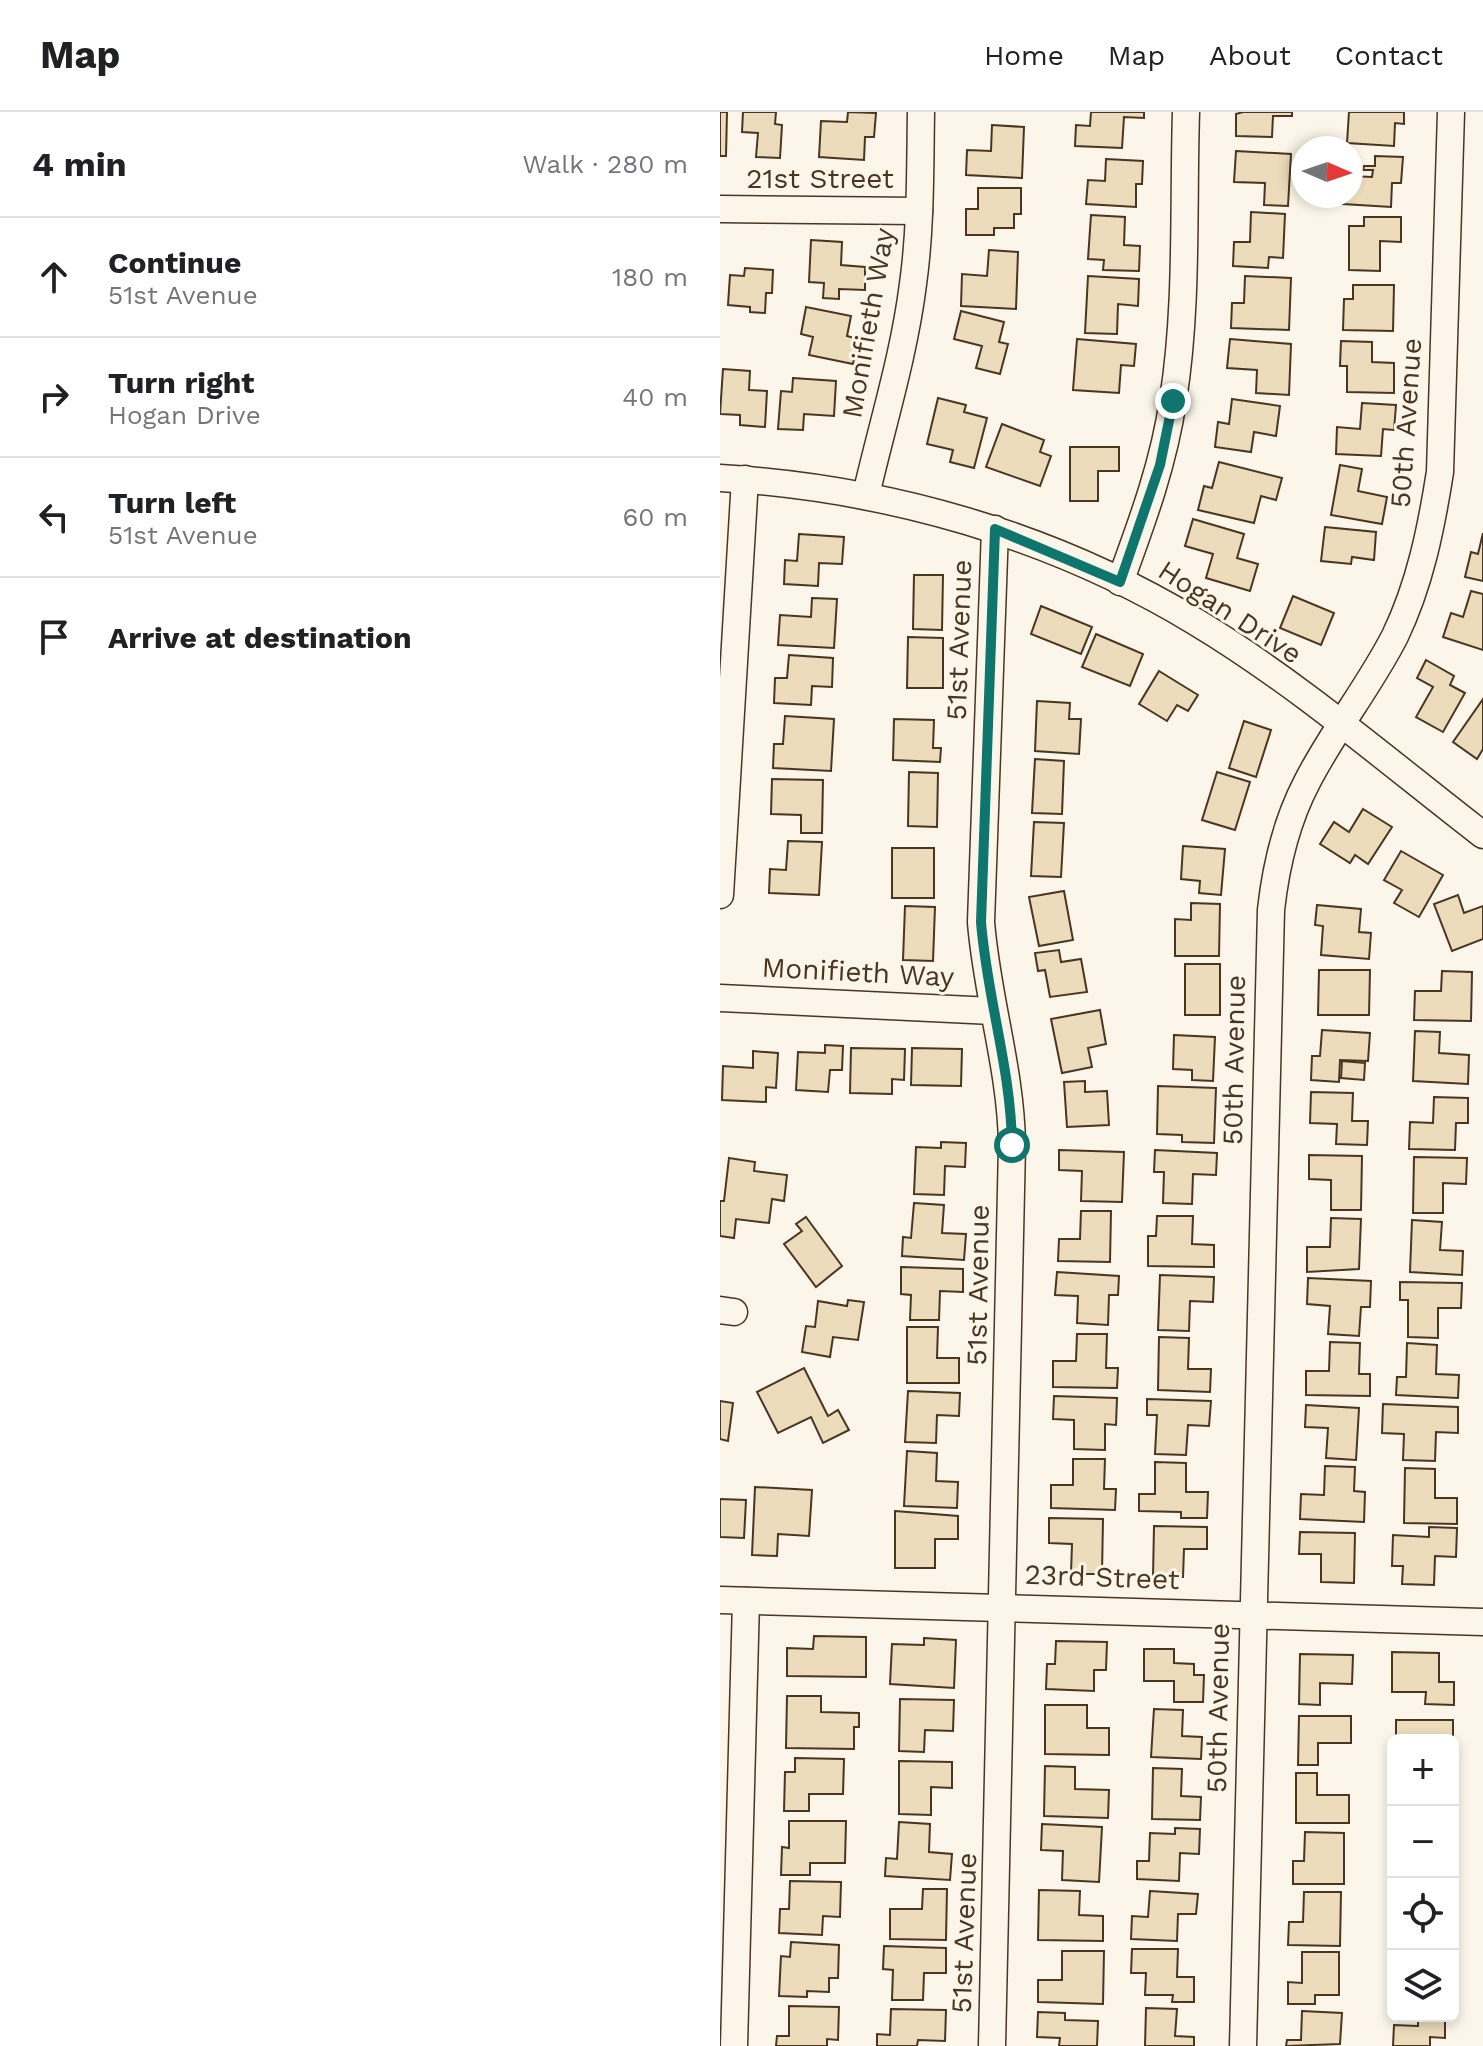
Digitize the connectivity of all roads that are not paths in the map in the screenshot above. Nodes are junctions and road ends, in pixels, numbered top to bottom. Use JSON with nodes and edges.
{"nodes":[{"id":1,"x":921,"y":112,"type":"edge"},
{"id":2,"x":1186,"y":112,"type":"edge"},
{"id":3,"x":1451,"y":112,"type":"edge"},
{"id":4,"x":720,"y":209,"type":"edge"},
{"id":5,"x":919,"y":211,"type":"junction"},
{"id":6,"x":733,"y":478,"type":"edge"},
{"id":7,"x":866,"y":495,"type":"junction"},
{"id":8,"x":995,"y":529,"type":"junction"},
{"id":9,"x":1120,"y":582,"type":"junction"},
{"id":10,"x":1341,"y":725,"type":"junction"},
{"id":11,"x":1483,"y":835,"type":"edge"},
{"id":12,"x":720,"y":895,"type":"edge"},
{"id":13,"x":720,"y":998,"type":"edge"},
{"id":14,"x":993,"y":1011,"type":"junction"},
{"id":15,"x":733,"y":1600,"type":"edge"},
{"id":16,"x":1004,"y":1607,"type":"junction"},
{"id":17,"x":1252,"y":1614,"type":"junction"},
{"id":18,"x":1483,"y":1622,"type":"edge"},
{"id":19,"x":734,"y":2046,"type":"edge"},
{"id":20,"x":992,"y":2046,"type":"edge"},
{"id":21,"x":1243,"y":2046,"type":"edge"}],
"edges":[{"from":1,"to":5,"type":"street","name":"Monifieth Way"},
{"from":2,"to":9,"type":"street"},
{"from":3,"to":10,"type":"street","name":"50th Avenue"},
{"from":4,"to":5,"type":"street","name":"21st Street"},
{"from":5,"to":7,"type":"street","name":"Monifieth Way"},
{"from":6,"to":7,"type":"street","name":"Hogan Drive"},
{"from":6,"to":12,"type":"street"},
{"from":7,"to":8,"type":"street","name":"Hogan Drive"},
{"from":8,"to":9,"type":"street","name":"Hogan Drive"},
{"from":8,"to":14,"type":"street","name":"51st Avenue"},
{"from":9,"to":10,"type":"street","name":"Hogan Drive"},
{"from":10,"to":11,"type":"street","name":"Hogan Drive"},
{"from":10,"to":17,"type":"street","name":"50th Avenue"},
{"from":13,"to":14,"type":"street","name":"Monifieth Way"},
{"from":14,"to":16,"type":"street","name":"51st Avenue"},
{"from":15,"to":16,"type":"street","name":"23rd Street"},
{"from":15,"to":19,"type":"street"},
{"from":16,"to":17,"type":"street","name":"23rd Street"},
{"from":16,"to":20,"type":"street","name":"51st Avenue"},
{"from":17,"to":18,"type":"street","name":"23rd Street"},
{"from":17,"to":21,"type":"street","name":"50th Avenue"}]}
